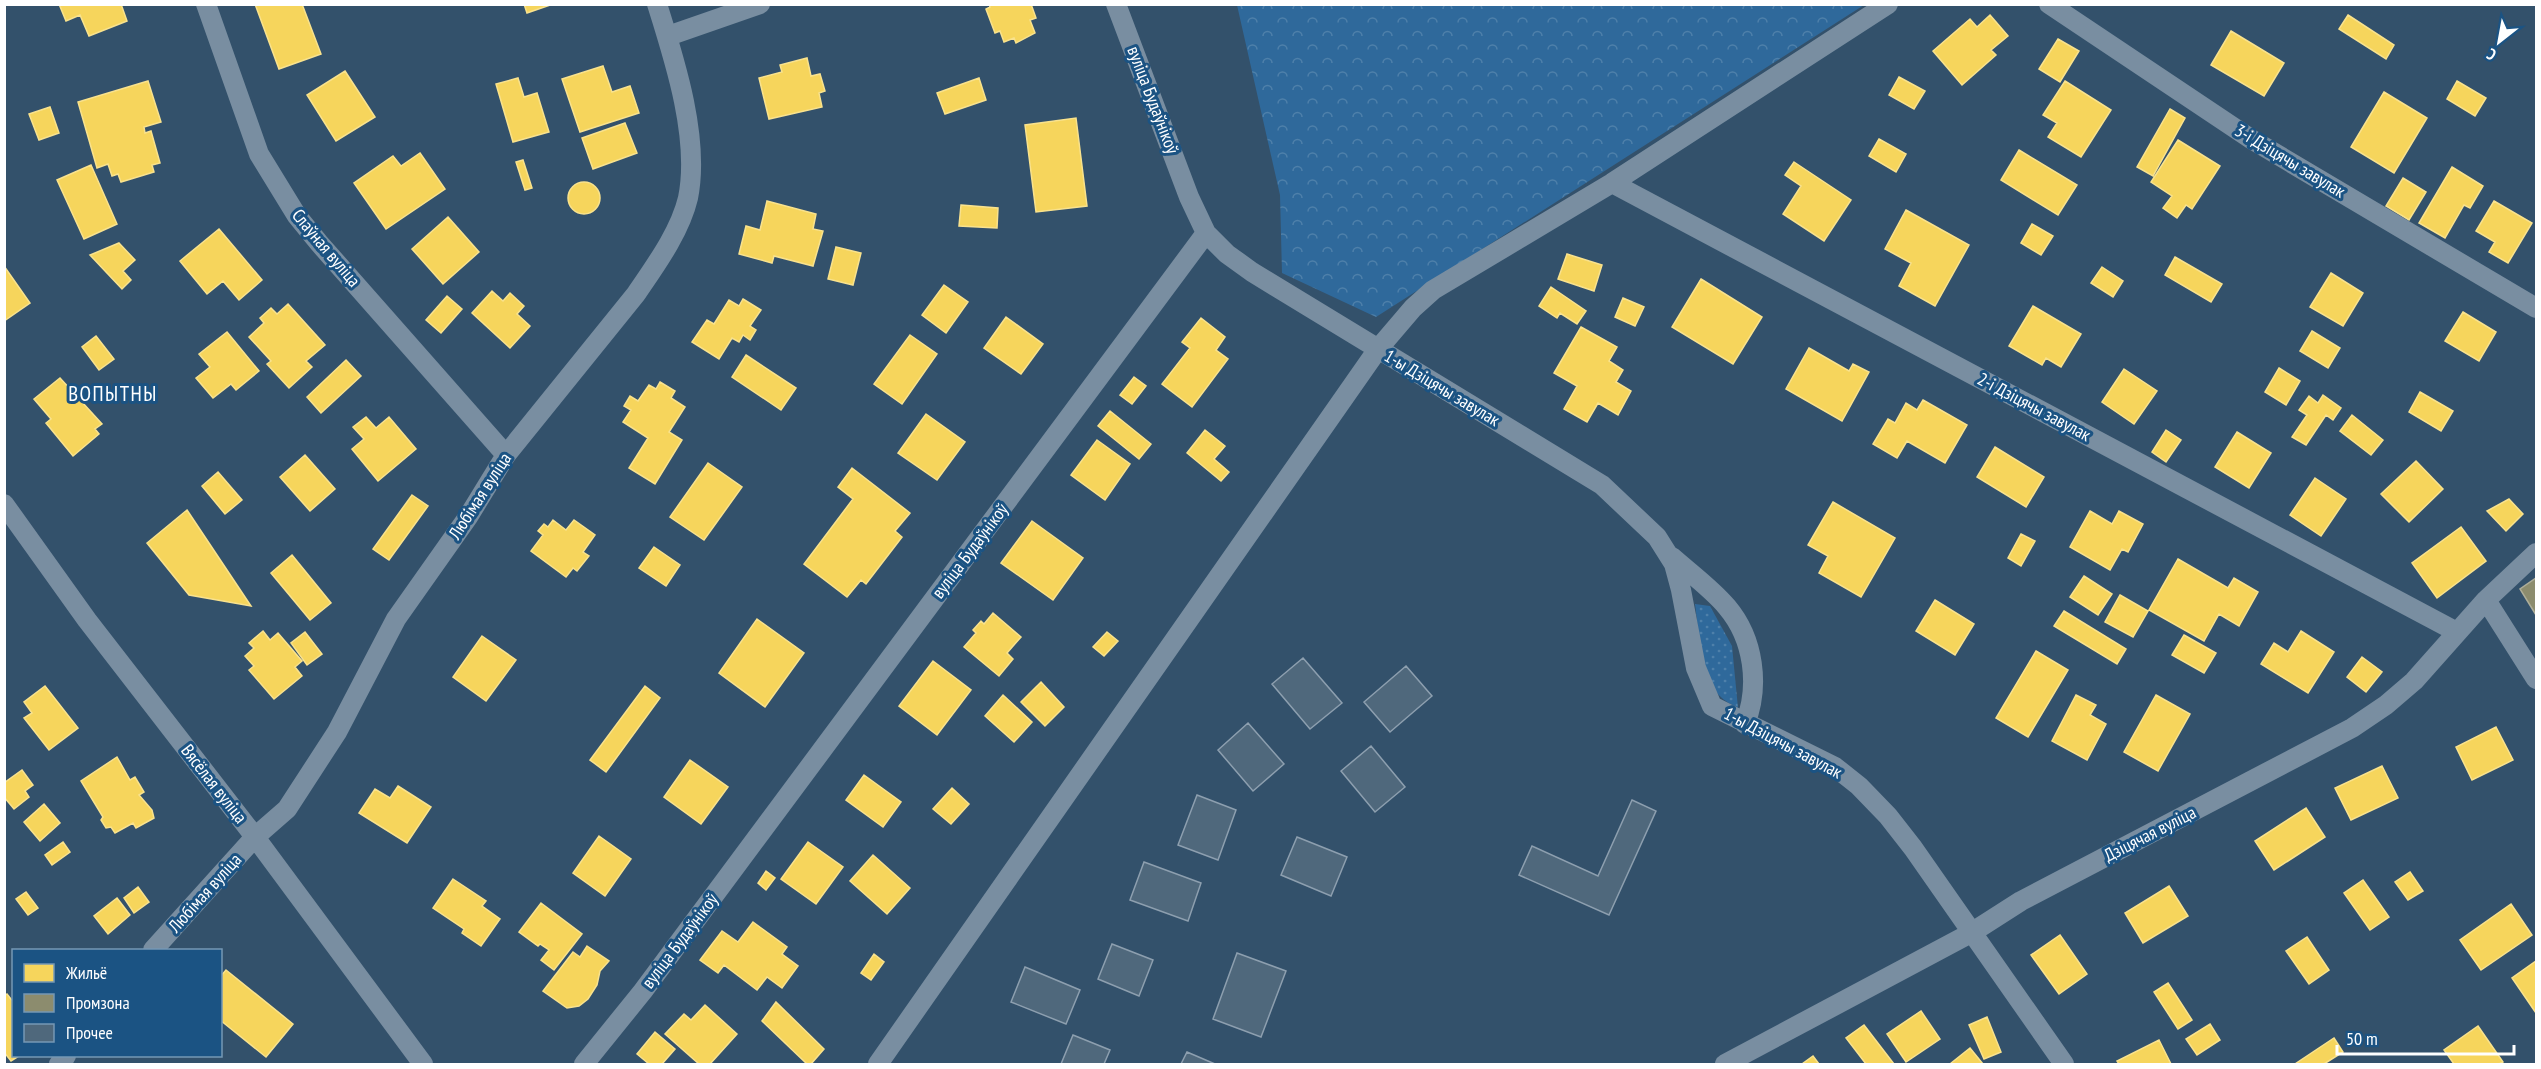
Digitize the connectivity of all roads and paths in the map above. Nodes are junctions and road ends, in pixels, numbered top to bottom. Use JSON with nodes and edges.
{"nodes":[{"id":1,"x":206,"y":4,"type":"edge"},
{"id":2,"x":657,"y":4,"type":"edge"},
{"id":3,"x":760,"y":4,"type":"edge"},
{"id":4,"x":1116,"y":4,"type":"edge"},
{"id":5,"x":1888,"y":4,"type":"edge"},
{"id":6,"x":2049,"y":4,"type":"edge"},
{"id":7,"x":668,"y":36,"type":"junction"},
{"id":8,"x":1612,"y":183,"type":"junction"},
{"id":9,"x":1206,"y":233,"type":"junction"},
{"id":10,"x":2536,"y":308,"type":"edge"},
{"id":11,"x":1378,"y":349,"type":"junction"},
{"id":12,"x":506,"y":454,"type":"junction"},
{"id":13,"x":4,"y":504,"type":"edge"},
{"id":14,"x":1666,"y":551,"type":"junction"},
{"id":15,"x":2536,"y":553,"type":"edge"},
{"id":16,"x":2486,"y":600,"type":"junction"},
{"id":17,"x":2457,"y":632,"type":"junction"},
{"id":18,"x":2536,"y":679,"type":"edge"},
{"id":19,"x":1745,"y":724,"type":"junction"},
{"id":20,"x":255,"y":837,"type":"junction"},
{"id":21,"x":1971,"y":933,"type":"junction"},
{"id":22,"x":155,"y":949,"type":"edge"},
{"id":23,"x":423,"y":1065,"type":"edge"},
{"id":24,"x":584,"y":1065,"type":"edge"},
{"id":25,"x":878,"y":1065,"type":"edge"},
{"id":26,"x":1725,"y":1065,"type":"edge"},
{"id":27,"x":2064,"y":1065,"type":"edge"}],
"edges":[{"from":1,"to":12,"type":"street","name":"Слаўная вуліца"},
{"from":2,"to":7,"type":"street","name":"Любімая вуліца"},
{"from":3,"to":7,"type":"street"},
{"from":4,"to":9,"type":"street","name":"вуліца Будаўнікоў"},
{"from":5,"to":8,"type":"street"},
{"from":6,"to":10,"type":"street","name":"3-і Дзіцячы завулак"},
{"from":7,"to":12,"type":"street","name":"Любімая вуліца"},
{"from":8,"to":11,"type":"street"},
{"from":8,"to":17,"type":"street","name":"2-і Дзіцячы завулак"},
{"from":9,"to":11,"type":"street","name":"1-ы Дзіцячы завулак"},
{"from":9,"to":24,"type":"street","name":"вуліца Будаўнікоў"},
{"from":11,"to":14,"type":"street","name":"1-ы Дзіцячы завулак"},
{"from":11,"to":25,"type":"street"},
{"from":12,"to":20,"type":"street","name":"Любімая вуліца"},
{"from":13,"to":20,"type":"street","name":"Вясёлая вуліца"},
{"from":14,"to":19,"type":"street","name":"1-ы Дзіцячы завулак"},
{"from":14,"to":19,"type":"street"},
{"from":15,"to":16,"type":"street","name":"Дзіцячая вуліца"},
{"from":16,"to":17,"type":"street","name":"Дзіцячая вуліца"},
{"from":16,"to":18,"type":"street"},
{"from":17,"to":21,"type":"street","name":"Дзіцячая вуліца"},
{"from":19,"to":21,"type":"street","name":"1-ы Дзіцячы завулак"},
{"from":20,"to":22,"type":"street","name":"Любімая вуліца"},
{"from":20,"to":23,"type":"street","name":"Вясёлая вуліца"},
{"from":21,"to":26,"type":"street","name":"Дзіцячая вуліца"},
{"from":21,"to":27,"type":"street","name":"1-ы Дзіцячы завулак"}]}
